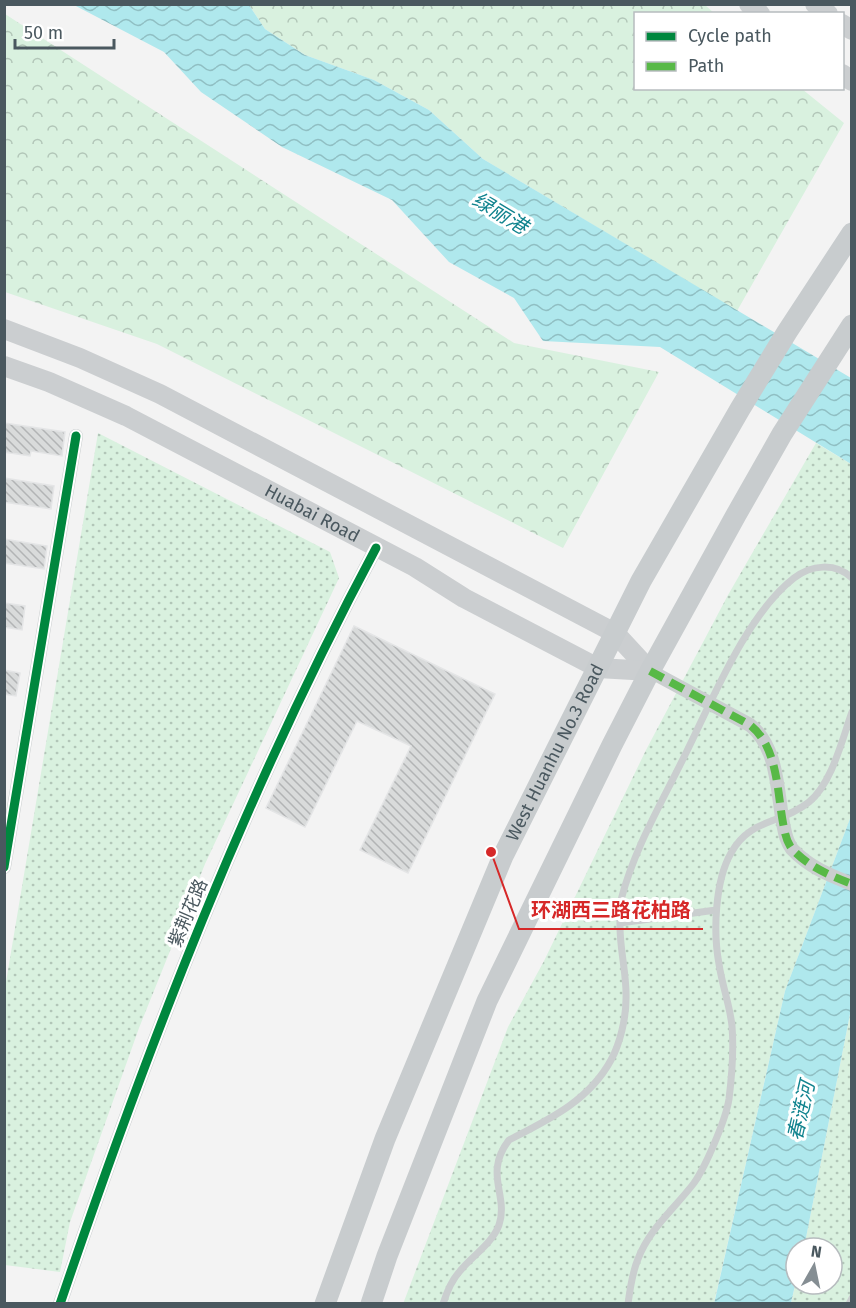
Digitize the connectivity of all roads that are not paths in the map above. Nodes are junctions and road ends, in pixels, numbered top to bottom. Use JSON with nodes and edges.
{"nodes":[{"id":1,"x":852,"y":233,"type":"edge"},
{"id":2,"x":852,"y":325,"type":"edge"},
{"id":3,"x":4,"y":329,"type":"edge"},
{"id":4,"x":4,"y":366,"type":"edge"},
{"id":5,"x":76,"y":436,"type":"dead end"},
{"id":6,"x":376,"y":548,"type":"junction"},
{"id":7,"x":852,"y":578,"type":"edge"},
{"id":8,"x":615,"y":633,"type":"junction"},
{"id":9,"x":598,"y":668,"type":"junction"},
{"id":10,"x":650,"y":671,"type":"junction"},
{"id":11,"x":711,"y":703,"type":"junction"},
{"id":12,"x":852,"y":712,"type":"edge"},
{"id":13,"x":782,"y":817,"type":"junction"},
{"id":14,"x":4,"y":867,"type":"edge"},
{"id":15,"x":852,"y":884,"type":"edge"},
{"id":16,"x":716,"y":910,"type":"junction"},
{"id":17,"x":620,"y":923,"type":"junction"},
{"id":18,"x":852,"y":1298,"type":"edge"},
{"id":19,"x":60,"y":1304,"type":"edge"},
{"id":20,"x":325,"y":1304,"type":"edge"},
{"id":21,"x":371,"y":1304,"type":"edge"},
{"id":22,"x":443,"y":1304,"type":"edge"},
{"id":23,"x":628,"y":1304,"type":"edge"},
{"id":24,"x":849,"y":1304,"type":"edge"}],
"edges":[{"from":1,"to":8,"type":"main road","name":"West Huanhu No.3 Road"},
{"from":2,"to":10,"type":"main road"},
{"from":3,"to":8,"type":"main road","name":"Huabai Road"},
{"from":4,"to":6,"type":"main road","name":"Huabai Road"},
{"from":5,"to":14,"type":"street"},
{"from":6,"to":9,"type":"main road","name":"Huabai Road"},
{"from":6,"to":19,"type":"street","name":"紫荆花路"},
{"from":7,"to":11,"type":"lane"},
{"from":8,"to":9,"type":"main road","name":"West Huanhu No.3 Road"},
{"from":8,"to":10,"type":"main road","name":"Huabai Road"},
{"from":9,"to":10,"type":"main road","name":"Huabai Road"},
{"from":9,"to":20,"type":"main road","name":"West Huanhu No.3 Road"},
{"from":10,"to":11,"type":"street"},
{"from":10,"to":21,"type":"main road"},
{"from":11,"to":13,"type":"street"},
{"from":11,"to":17,"type":"lane"},
{"from":12,"to":13,"type":"lane"},
{"from":13,"to":15,"type":"street"},
{"from":13,"to":16,"type":"lane"},
{"from":16,"to":17,"type":"lane"},
{"from":16,"to":23,"type":"lane"},
{"from":17,"to":22,"type":"lane"},
{"from":18,"to":24,"type":"lane"}]}
